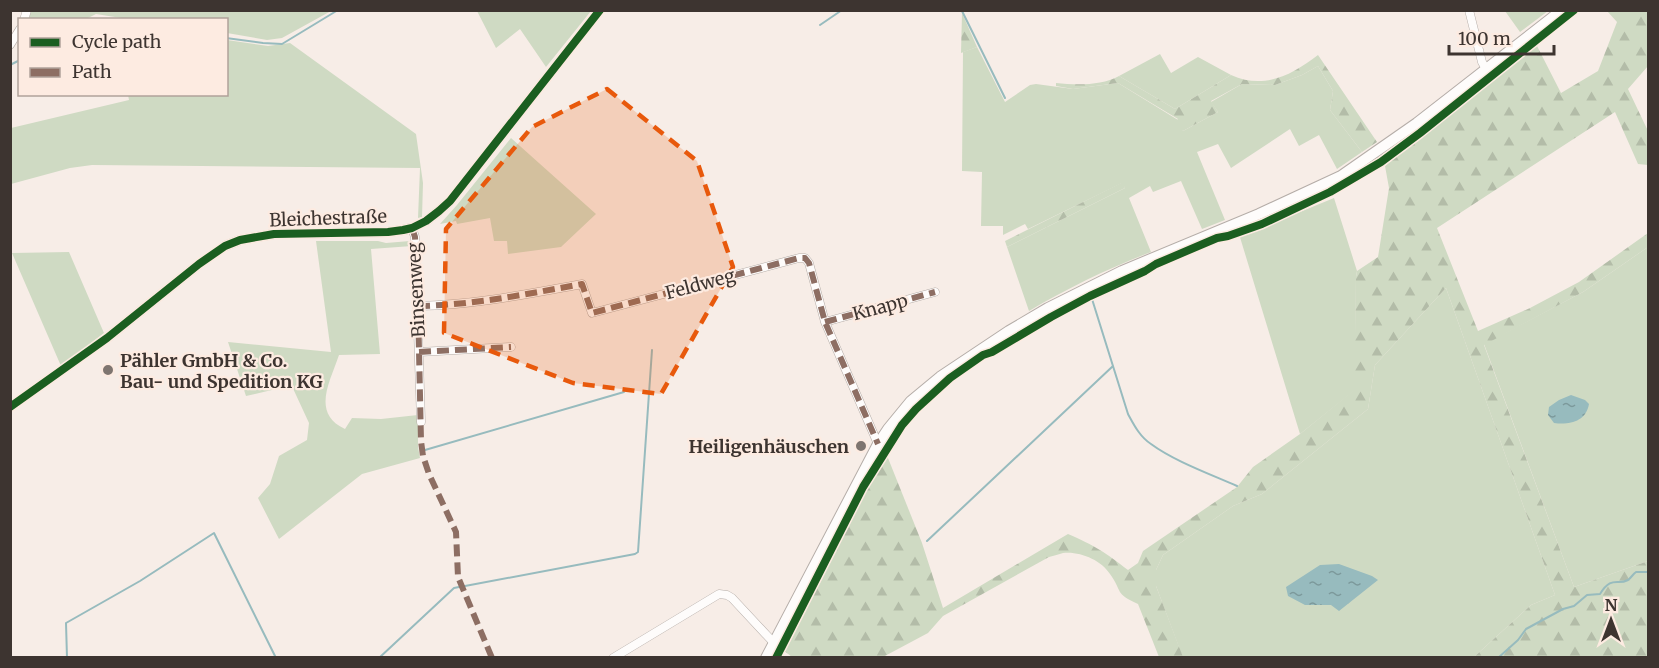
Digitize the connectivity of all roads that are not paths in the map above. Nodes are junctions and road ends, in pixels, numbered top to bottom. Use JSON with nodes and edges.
{"nodes":[{"id":1,"x":600,"y":10,"type":"edge"},
{"id":2,"x":1469,"y":10,"type":"edge"},
{"id":3,"x":1562,"y":10,"type":"edge"},
{"id":4,"x":18,"y":32,"type":"edge"},
{"id":5,"x":10,"y":45,"type":"edge"},
{"id":6,"x":1486,"y":69,"type":"junction"},
{"id":7,"x":412,"y":228,"type":"junction"},
{"id":8,"x":935,"y":292,"type":"dead end"},
{"id":9,"x":418,"y":306,"type":"junction"},
{"id":10,"x":825,"y":322,"type":"junction"},
{"id":11,"x":511,"y":347,"type":"dead end"},
{"id":12,"x":419,"y":352,"type":"junction"},
{"id":13,"x":10,"y":407,"type":"edge"},
{"id":14,"x":421,"y":422,"type":"dead end"},
{"id":15,"x":878,"y":444,"type":"junction"},
{"id":16,"x":774,"y":643,"type":"junction"},
{"id":17,"x":613,"y":657,"type":"edge"},
{"id":18,"x":766,"y":657,"type":"edge"}],
"edges":[{"from":1,"to":7,"type":"street","name":"Bleichestraße"},
{"from":2,"to":6,"type":"street"},
{"from":3,"to":6,"type":"main road"},
{"from":4,"to":5,"type":"street"},
{"from":6,"to":15,"type":"main road"},
{"from":7,"to":9,"type":"street","name":"Binsenweg"},
{"from":7,"to":13,"type":"street","name":"Bleichestraße"},
{"from":8,"to":10,"type":"street","name":"Knapp"},
{"from":9,"to":10,"type":"street","name":"Feldweg"},
{"from":9,"to":12,"type":"street","name":"Binsenweg"},
{"from":10,"to":15,"type":"street","name":"Feldweg"},
{"from":11,"to":12,"type":"street","name":"Binsenweg"},
{"from":12,"to":14,"type":"street","name":"Binsenweg"},
{"from":15,"to":16,"type":"main road"},
{"from":16,"to":17,"type":"street"},
{"from":16,"to":18,"type":"main road"}]}
